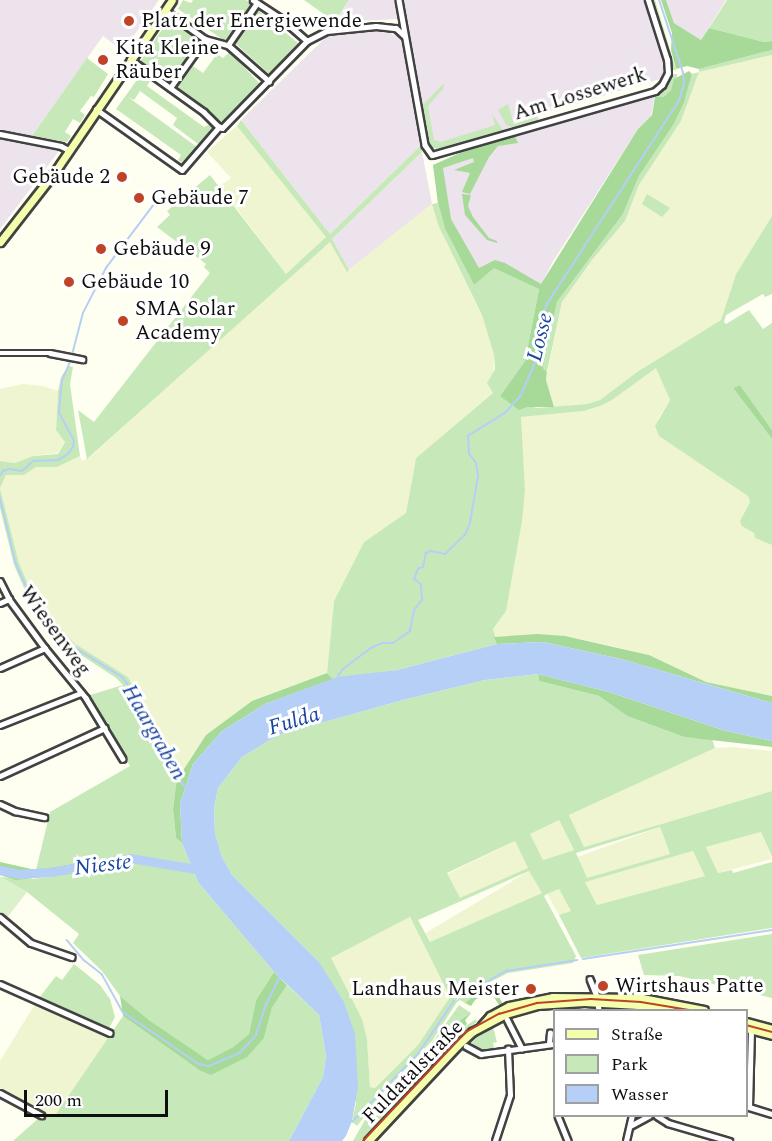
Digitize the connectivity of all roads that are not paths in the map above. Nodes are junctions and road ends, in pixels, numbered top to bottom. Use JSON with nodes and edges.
{"nodes":[{"id":1,"x":172,"y":0,"type":"edge"},
{"id":2,"x":399,"y":0,"type":"edge"},
{"id":3,"x":648,"y":0,"type":"edge"},
{"id":4,"x":255,"y":1,"type":"edge"},
{"id":5,"x":165,"y":10,"type":"junction"},
{"id":6,"x":406,"y":38,"type":"junction"},
{"id":7,"x":206,"y":39,"type":"junction"},
{"id":8,"x":307,"y":41,"type":"junction"},
{"id":9,"x":228,"y":45,"type":"junction"},
{"id":10,"x":130,"y":59,"type":"junction"},
{"id":11,"x":269,"y":81,"type":"junction"},
{"id":12,"x":170,"y":88,"type":"junction"},
{"id":13,"x":96,"y":109,"type":"junction"},
{"id":14,"x":219,"y":127,"type":"junction"},
{"id":15,"x":0,"y":134,"type":"edge"},
{"id":16,"x":69,"y":150,"type":"junction"},
{"id":17,"x":0,"y":242,"type":"edge"},
{"id":18,"x":0,"y":353,"type":"edge"},
{"id":19,"x":80,"y":359,"type":"dead end"},
{"id":20,"x":0,"y":581,"type":"edge"},
{"id":21,"x":9,"y":598,"type":"junction"},
{"id":22,"x":0,"y":603,"type":"edge"},
{"id":23,"x":45,"y":648,"type":"junction"},
{"id":24,"x":0,"y":668,"type":"edge"},
{"id":25,"x":81,"y":693,"type":"junction"},
{"id":26,"x":0,"y":725,"type":"edge"},
{"id":27,"x":105,"y":728,"type":"junction"},
{"id":28,"x":123,"y":759,"type":"dead end"},
{"id":29,"x":0,"y":776,"type":"edge"},
{"id":30,"x":0,"y":804,"type":"edge"},
{"id":31,"x":44,"y":817,"type":"dead end"},
{"id":32,"x":0,"y":917,"type":"edge"},
{"id":33,"x":72,"y":957,"type":"dead end"},
{"id":34,"x":590,"y":979,"type":"dead end"},
{"id":35,"x":0,"y":984,"type":"edge"},
{"id":36,"x":598,"y":999,"type":"junction"},
{"id":37,"x":599,"y":1009,"type":"edge"},
{"id":38,"x":659,"y":1009,"type":"edge"},
{"id":39,"x":694,"y":1009,"type":"edge"},
{"id":40,"x":507,"y":1019,"type":"dead end"},
{"id":41,"x":748,"y":1022,"type":"edge"},
{"id":42,"x":749,"y":1029,"type":"edge"},
{"id":43,"x":772,"y":1029,"type":"edge"},
{"id":44,"x":110,"y":1033,"type":"dead end"},
{"id":45,"x":550,"y":1033,"type":"dead end"},
{"id":46,"x":772,"y":1035,"type":"edge"},
{"id":47,"x":552,"y":1044,"type":"edge"},
{"id":48,"x":466,"y":1046,"type":"dead end"},
{"id":49,"x":522,"y":1048,"type":"junction"},
{"id":50,"x":508,"y":1049,"type":"junction"},
{"id":51,"x":0,"y":1093,"type":"edge"},
{"id":52,"x":748,"y":1106,"type":"edge"},
{"id":53,"x":772,"y":1114,"type":"edge"},
{"id":54,"x":41,"y":1115,"type":"dead end"},
{"id":55,"x":558,"y":1117,"type":"edge"},
{"id":56,"x":632,"y":1117,"type":"edge"},
{"id":57,"x":647,"y":1117,"type":"edge"},
{"id":58,"x":658,"y":1117,"type":"edge"},
{"id":59,"x":630,"y":1126,"type":"junction"},
{"id":60,"x":494,"y":1140,"type":"edge"},
{"id":61,"x":368,"y":1141,"type":"edge"},
{"id":62,"x":568,"y":1141,"type":"edge"},
{"id":63,"x":626,"y":1141,"type":"edge"},
{"id":64,"x":729,"y":1141,"type":"edge"}],
"edges":[{"from":1,"to":5,"type":"main road"},
{"from":2,"to":6,"type":"street"},
{"from":3,"to":6,"type":"street","name":"Am Lossewerk"},
{"from":4,"to":8,"type":"street"},
{"from":4,"to":9,"type":"street"},
{"from":5,"to":7,"type":"street"},
{"from":5,"to":10,"type":"main road"},
{"from":6,"to":8,"type":"street"},
{"from":7,"to":9,"type":"street"},
{"from":7,"to":12,"type":"street"},
{"from":8,"to":11,"type":"street"},
{"from":9,"to":11,"type":"street"},
{"from":10,"to":12,"type":"street"},
{"from":10,"to":13,"type":"main road"},
{"from":11,"to":14,"type":"street"},
{"from":12,"to":14,"type":"street"},
{"from":13,"to":14,"type":"street"},
{"from":13,"to":16,"type":"main road"},
{"from":15,"to":16,"type":"street"},
{"from":16,"to":17,"type":"main road"},
{"from":18,"to":19,"type":"street"},
{"from":20,"to":21,"type":"street","name":"Wiesenweg"},
{"from":21,"to":22,"type":"street"},
{"from":21,"to":23,"type":"street","name":"Wiesenweg"},
{"from":23,"to":24,"type":"street"},
{"from":23,"to":25,"type":"street","name":"Wiesenweg"},
{"from":25,"to":26,"type":"street"},
{"from":25,"to":27,"type":"street","name":"Wiesenweg"},
{"from":27,"to":28,"type":"street","name":"Wiesenweg"},
{"from":27,"to":29,"type":"street"},
{"from":30,"to":31,"type":"street"},
{"from":32,"to":33,"type":"street"},
{"from":34,"to":36,"type":"street"},
{"from":35,"to":44,"type":"street"},
{"from":36,"to":37,"type":"street"},
{"from":36,"to":38,"type":"main road","name":"Fuldatalstraße"},
{"from":36,"to":39,"type":"main road","name":"Fuldatalstraße"},
{"from":36,"to":61,"type":"main road","name":"Fuldatalstraße"},
{"from":40,"to":49,"type":"street"},
{"from":41,"to":43,"type":"main road"},
{"from":42,"to":46,"type":"main road"},
{"from":42,"to":52,"type":"street"},
{"from":45,"to":47,"type":"street"},
{"from":47,"to":49,"type":"street"},
{"from":48,"to":50,"type":"street"},
{"from":49,"to":50,"type":"street"},
{"from":50,"to":60,"type":"street"},
{"from":51,"to":54,"type":"street"},
{"from":52,"to":53,"type":"street"},
{"from":55,"to":62,"type":"street"},
{"from":56,"to":59,"type":"street"},
{"from":57,"to":59,"type":"street"},
{"from":58,"to":64,"type":"street"},
{"from":59,"to":63,"type":"street"}]}
